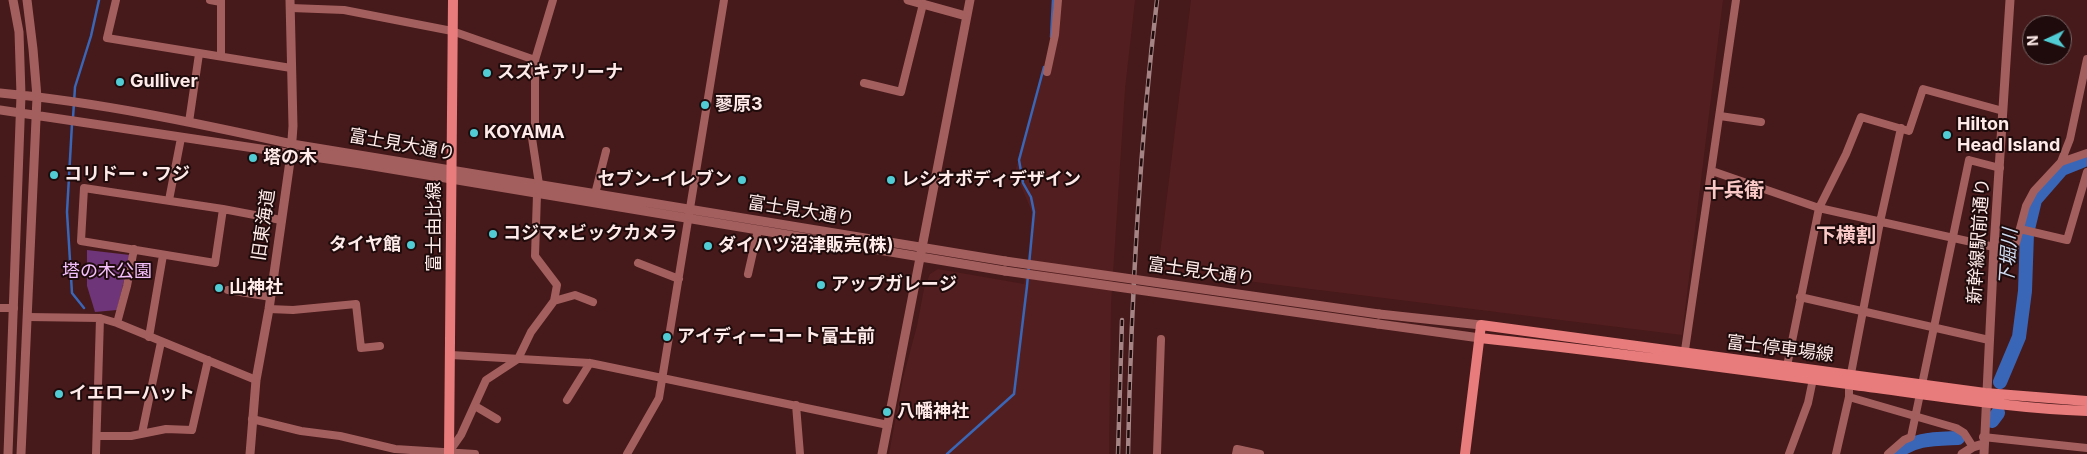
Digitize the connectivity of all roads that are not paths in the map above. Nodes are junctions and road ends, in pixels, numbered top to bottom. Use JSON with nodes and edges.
{"nodes":[{"id":1,"x":13,"y":0,"type":"edge"},
{"id":2,"x":27,"y":0,"type":"edge"},
{"id":3,"x":116,"y":0,"type":"edge"},
{"id":4,"x":210,"y":0,"type":"edge"},
{"id":5,"x":453,"y":0,"type":"edge"},
{"id":6,"x":553,"y":0,"type":"edge"},
{"id":7,"x":724,"y":0,"type":"edge"},
{"id":8,"x":908,"y":0,"type":"edge"},
{"id":9,"x":970,"y":0,"type":"edge"},
{"id":10,"x":1058,"y":0,"type":"edge"},
{"id":11,"x":1736,"y":0,"type":"edge"},
{"id":12,"x":2010,"y":0,"type":"edge"},
{"id":13,"x":221,"y":1,"type":"edge"},
{"id":14,"x":290,"y":4,"type":"edge"},
{"id":15,"x":923,"y":4,"type":"junction"},
{"id":16,"x":966,"y":16,"type":"junction"},
{"id":17,"x":452,"y":31,"type":"junction"},
{"id":18,"x":200,"y":54,"type":"junction"},
{"id":19,"x":221,"y":56,"type":"junction"},
{"id":20,"x":2087,"y":59,"type":"edge"},
{"id":21,"x":535,"y":60,"type":"junction"},
{"id":22,"x":291,"y":68,"type":"junction"},
{"id":23,"x":1047,"y":72,"type":"dead end"},
{"id":24,"x":864,"y":83,"type":"dead end"},
{"id":25,"x":0,"y":93,"type":"edge"},
{"id":26,"x":21,"y":95,"type":"junction"},
{"id":27,"x":36,"y":97,"type":"junction"},
{"id":28,"x":0,"y":110,"type":"edge"},
{"id":29,"x":2003,"y":110,"type":"junction"},
{"id":30,"x":20,"y":113,"type":"junction"},
{"id":31,"x":36,"y":115,"type":"junction"},
{"id":32,"x":1720,"y":116,"type":"junction"},
{"id":33,"x":189,"y":122,"type":"junction"},
{"id":34,"x":1761,"y":122,"type":"dead end"},
{"id":35,"x":1901,"y":128,"type":"junction"},
{"id":36,"x":181,"y":138,"type":"junction"},
{"id":37,"x":292,"y":144,"type":"junction"},
{"id":38,"x":606,"y":151,"type":"dead end"},
{"id":39,"x":292,"y":154,"type":"junction"},
{"id":40,"x":2087,"y":154,"type":"edge"},
{"id":41,"x":2061,"y":162,"type":"junction"},
{"id":42,"x":2000,"y":168,"type":"junction"},
{"id":43,"x":1712,"y":171,"type":"junction"},
{"id":44,"x":2087,"y":172,"type":"edge"},
{"id":45,"x":451,"y":174,"type":"junction"},
{"id":46,"x":539,"y":184,"type":"junction"},
{"id":47,"x":537,"y":194,"type":"junction"},
{"id":48,"x":595,"y":194,"type":"junction"},
{"id":49,"x":169,"y":200,"type":"junction"},
{"id":50,"x":223,"y":208,"type":"junction"},
{"id":51,"x":1819,"y":208,"type":"junction"},
{"id":52,"x":690,"y":209,"type":"junction"},
{"id":53,"x":689,"y":219,"type":"junction"},
{"id":54,"x":281,"y":220,"type":"junction"},
{"id":55,"x":1880,"y":222,"type":"junction"},
{"id":56,"x":2020,"y":228,"type":"junction"},
{"id":57,"x":758,"y":230,"type":"junction"},
{"id":58,"x":1952,"y":238,"type":"junction"},
{"id":59,"x":923,"y":247,"type":"junction"},
{"id":60,"x":1994,"y":247,"type":"junction"},
{"id":61,"x":134,"y":249,"type":"junction"},
{"id":62,"x":163,"y":255,"type":"junction"},
{"id":63,"x":920,"y":258,"type":"junction"},
{"id":64,"x":638,"y":262,"type":"dead end"},
{"id":65,"x":748,"y":274,"type":"dead end"},
{"id":66,"x":679,"y":279,"type":"junction"},
{"id":67,"x":228,"y":290,"type":"dead end"},
{"id":68,"x":1800,"y":297,"type":"junction"},
{"id":69,"x":271,"y":298,"type":"junction"},
{"id":70,"x":554,"y":301,"type":"junction"},
{"id":71,"x":593,"y":302,"type":"dead end"},
{"id":72,"x":0,"y":308,"type":"edge"},
{"id":73,"x":14,"y":308,"type":"junction"},
{"id":74,"x":269,"y":309,"type":"junction"},
{"id":75,"x":1863,"y":313,"type":"junction"},
{"id":76,"x":27,"y":318,"type":"junction"},
{"id":77,"x":100,"y":318,"type":"junction"},
{"id":78,"x":117,"y":323,"type":"junction"},
{"id":79,"x":1481,"y":325,"type":"junction"},
{"id":80,"x":1934,"y":328,"type":"junction"},
{"id":81,"x":149,"y":337,"type":"junction"},
{"id":82,"x":1480,"y":338,"type":"junction"},
{"id":83,"x":1161,"y":339,"type":"dead end"},
{"id":84,"x":1989,"y":340,"type":"junction"},
{"id":85,"x":161,"y":342,"type":"junction"},
{"id":86,"x":380,"y":346,"type":"dead end"},
{"id":87,"x":451,"y":355,"type":"junction"},
{"id":88,"x":518,"y":358,"type":"junction"},
{"id":89,"x":1684,"y":358,"type":"junction"},
{"id":90,"x":208,"y":360,"type":"junction"},
{"id":91,"x":590,"y":363,"type":"junction"},
{"id":92,"x":1786,"y":371,"type":"junction"},
{"id":93,"x":662,"y":378,"type":"junction"},
{"id":94,"x":1813,"y":379,"type":"junction"},
{"id":95,"x":1850,"y":379,"type":"junction"},
{"id":96,"x":256,"y":380,"type":"junction"},
{"id":97,"x":1921,"y":389,"type":"junction"},
{"id":98,"x":1849,"y":396,"type":"junction"},
{"id":99,"x":1985,"y":397,"type":"junction"},
{"id":100,"x":567,"y":400,"type":"dead end"},
{"id":101,"x":2087,"y":401,"type":"edge"},
{"id":102,"x":796,"y":405,"type":"junction"},
{"id":103,"x":475,"y":406,"type":"junction"},
{"id":104,"x":2087,"y":411,"type":"edge"},
{"id":105,"x":1916,"y":416,"type":"junction"},
{"id":106,"x":252,"y":419,"type":"junction"},
{"id":107,"x":497,"y":419,"type":"dead end"},
{"id":108,"x":888,"y":424,"type":"junction"},
{"id":109,"x":142,"y":433,"type":"junction"},
{"id":110,"x":97,"y":436,"type":"junction"},
{"id":111,"x":1984,"y":440,"type":"junction"},
{"id":112,"x":1974,"y":447,"type":"junction"},
{"id":113,"x":2087,"y":448,"type":"edge"},
{"id":114,"x":449,"y":453,"type":"edge"},
{"id":115,"x":8,"y":454,"type":"edge"},
{"id":116,"x":21,"y":454,"type":"edge"},
{"id":117,"x":96,"y":454,"type":"edge"},
{"id":118,"x":250,"y":454,"type":"edge"},
{"id":119,"x":475,"y":454,"type":"edge"},
{"id":120,"x":627,"y":454,"type":"edge"},
{"id":121,"x":800,"y":454,"type":"edge"},
{"id":122,"x":882,"y":454,"type":"edge"},
{"id":123,"x":1157,"y":454,"type":"edge"},
{"id":124,"x":1236,"y":454,"type":"edge"},
{"id":125,"x":1260,"y":454,"type":"edge"},
{"id":126,"x":1466,"y":454,"type":"edge"},
{"id":127,"x":1789,"y":454,"type":"edge"},
{"id":128,"x":1836,"y":454,"type":"edge"},
{"id":129,"x":1888,"y":454,"type":"edge"},
{"id":130,"x":1962,"y":454,"type":"edge"},
{"id":131,"x":1984,"y":454,"type":"edge"}],
"edges":[{"from":1,"to":26,"type":"street"},
{"from":2,"to":27,"type":"street"},
{"from":3,"to":18,"type":"street"},
{"from":4,"to":13,"type":"street"},
{"from":5,"to":17,"type":"main road","name":"富士由比線"},
{"from":6,"to":21,"type":"street"},
{"from":7,"to":52,"type":"street"},
{"from":8,"to":15,"type":"street"},
{"from":9,"to":16,"type":"street"},
{"from":10,"to":23,"type":"street"},
{"from":11,"to":32,"type":"street"},
{"from":12,"to":29,"type":"street","name":"新幹線駅前通り"},
{"from":13,"to":19,"type":"street"},
{"from":14,"to":17,"type":"street"},
{"from":14,"to":22,"type":"street","name":"旧東海道"},
{"from":15,"to":16,"type":"street"},
{"from":15,"to":24,"type":"street"},
{"from":16,"to":59,"type":"street"},
{"from":17,"to":21,"type":"street"},
{"from":17,"to":45,"type":"main road","name":"富士由比線"},
{"from":18,"to":19,"type":"street"},
{"from":18,"to":33,"type":"street"},
{"from":19,"to":22,"type":"street"},
{"from":20,"to":41,"type":"street"},
{"from":21,"to":46,"type":"street"},
{"from":22,"to":37,"type":"street","name":"旧東海道"},
{"from":25,"to":26,"type":"street","name":"富士見大通り"},
{"from":26,"to":27,"type":"street","name":"富士見大通り"},
{"from":26,"to":30,"type":"street"},
{"from":27,"to":31,"type":"street"},
{"from":27,"to":33,"type":"street","name":"富士見大通り"},
{"from":28,"to":30,"type":"street","name":"富士見大通り"},
{"from":29,"to":35,"type":"street"},
{"from":29,"to":42,"type":"street","name":"新幹線駅前通り"},
{"from":30,"to":31,"type":"street","name":"富士見大通り"},
{"from":30,"to":73,"type":"street"},
{"from":31,"to":36,"type":"street","name":"富士見大通り"},
{"from":31,"to":76,"type":"street"},
{"from":32,"to":34,"type":"street"},
{"from":32,"to":43,"type":"street"},
{"from":33,"to":37,"type":"street","name":"富士見大通り"},
{"from":35,"to":51,"type":"street"},
{"from":35,"to":55,"type":"street"},
{"from":36,"to":39,"type":"street","name":"富士見大通り"},
{"from":36,"to":49,"type":"street"},
{"from":37,"to":39,"type":"street","name":"旧東海道"},
{"from":37,"to":45,"type":"street","name":"富士見大通り"},
{"from":38,"to":48,"type":"street"},
{"from":39,"to":45,"type":"street","name":"富士見大通り"},
{"from":39,"to":54,"type":"street","name":"旧東海道"},
{"from":40,"to":41,"type":"street"},
{"from":41,"to":56,"type":"street"},
{"from":42,"to":58,"type":"street"},
{"from":42,"to":60,"type":"street","name":"新幹線駅前通り"},
{"from":43,"to":51,"type":"street"},
{"from":43,"to":89,"type":"street"},
{"from":44,"to":56,"type":"street"},
{"from":45,"to":46,"type":"street","name":"富士見大通り"},
{"from":45,"to":47,"type":"street","name":"富士見大通り"},
{"from":45,"to":87,"type":"main road","name":"富士由比線"},
{"from":46,"to":48,"type":"street","name":"富士見大通り"},
{"from":47,"to":53,"type":"street","name":"富士見大通り"},
{"from":47,"to":70,"type":"street"},
{"from":48,"to":52,"type":"street","name":"富士見大通り"},
{"from":49,"to":50,"type":"street"},
{"from":49,"to":61,"type":"street"},
{"from":50,"to":54,"type":"street"},
{"from":50,"to":62,"type":"street"},
{"from":51,"to":55,"type":"street"},
{"from":51,"to":68,"type":"street"},
{"from":52,"to":53,"type":"street"},
{"from":52,"to":59,"type":"street","name":"富士見大通り"},
{"from":53,"to":57,"type":"street","name":"富士見大通り"},
{"from":53,"to":66,"type":"street"},
{"from":54,"to":69,"type":"street","name":"旧東海道"},
{"from":55,"to":58,"type":"street"},
{"from":55,"to":75,"type":"street"},
{"from":56,"to":60,"type":"street"},
{"from":57,"to":63,"type":"street","name":"富士見大通り"},
{"from":57,"to":65,"type":"street"},
{"from":58,"to":60,"type":"street"},
{"from":58,"to":80,"type":"street"},
{"from":59,"to":63,"type":"street"},
{"from":59,"to":79,"type":"street","name":"富士見大通り","bridge":true},
{"from":60,"to":84,"type":"street","name":"新幹線駅前通り"},
{"from":61,"to":62,"type":"street"},
{"from":61,"to":78,"type":"street"},
{"from":62,"to":81,"type":"street"},
{"from":63,"to":82,"type":"street","name":"富士見大通り","bridge":true},
{"from":63,"to":108,"type":"street"},
{"from":64,"to":66,"type":"street"},
{"from":66,"to":93,"type":"street"},
{"from":67,"to":69,"type":"street"},
{"from":68,"to":75,"type":"street"},
{"from":68,"to":92,"type":"street"},
{"from":69,"to":74,"type":"street","name":"旧東海道"},
{"from":70,"to":71,"type":"street"},
{"from":70,"to":88,"type":"street"},
{"from":72,"to":73,"type":"street"},
{"from":73,"to":115,"type":"street"},
{"from":74,"to":86,"type":"street"},
{"from":74,"to":96,"type":"street","name":"旧東海道"},
{"from":75,"to":80,"type":"street"},
{"from":75,"to":95,"type":"street"},
{"from":76,"to":77,"type":"street"},
{"from":76,"to":116,"type":"street"},
{"from":77,"to":78,"type":"street"},
{"from":77,"to":110,"type":"street"},
{"from":78,"to":81,"type":"street"},
{"from":79,"to":82,"type":"main road"},
{"from":79,"to":89,"type":"main road","name":"富士停車場線"},
{"from":80,"to":84,"type":"street"},
{"from":80,"to":97,"type":"street"},
{"from":81,"to":85,"type":"street"},
{"from":82,"to":89,"type":"main road","name":"富士停車場線"},
{"from":82,"to":126,"type":"main road"},
{"from":83,"to":123,"type":"street"},
{"from":84,"to":99,"type":"street","name":"新幹線駅前通り"},
{"from":85,"to":90,"type":"street"},
{"from":85,"to":109,"type":"street"},
{"from":87,"to":88,"type":"street"},
{"from":87,"to":114,"type":"main road","name":"富士由比線"},
{"from":88,"to":91,"type":"street"},
{"from":88,"to":103,"type":"street"},
{"from":89,"to":92,"type":"main road","name":"富士停車場線"},
{"from":90,"to":96,"type":"street"},
{"from":90,"to":109,"type":"street"},
{"from":91,"to":93,"type":"street"},
{"from":91,"to":100,"type":"street"},
{"from":92,"to":94,"type":"main road","name":"富士停車場線"},
{"from":92,"to":95,"type":"main road","name":"富士停車場線"},
{"from":93,"to":102,"type":"street"},
{"from":93,"to":120,"type":"street"},
{"from":94,"to":95,"type":"main road","name":"富士停車場線"},
{"from":94,"to":127,"type":"street"},
{"from":95,"to":97,"type":"main road","name":"富士停車場線"},
{"from":95,"to":98,"type":"street"},
{"from":96,"to":106,"type":"street","name":"旧東海道"},
{"from":97,"to":99,"type":"main road","name":"富士停車場線"},
{"from":97,"to":105,"type":"street"},
{"from":98,"to":105,"type":"street"},
{"from":98,"to":128,"type":"street"},
{"from":99,"to":101,"type":"main road","name":"富士停車場線"},
{"from":99,"to":104,"type":"main road","name":"富士停車場線"},
{"from":99,"to":111,"type":"street","name":"新幹線駅前通り"},
{"from":102,"to":108,"type":"street"},
{"from":102,"to":121,"type":"street"},
{"from":103,"to":107,"type":"street"},
{"from":103,"to":114,"type":"street"},
{"from":105,"to":112,"type":"street"},
{"from":105,"to":129,"type":"street"},
{"from":106,"to":114,"type":"street"},
{"from":106,"to":118,"type":"street","name":"旧東海道"},
{"from":108,"to":122,"type":"street"},
{"from":109,"to":110,"type":"street"},
{"from":110,"to":117,"type":"street"},
{"from":111,"to":112,"type":"street"},
{"from":111,"to":113,"type":"street"},
{"from":111,"to":131,"type":"street","name":"新幹線駅前通り"},
{"from":112,"to":130,"type":"street"},
{"from":114,"to":119,"type":"street"},
{"from":124,"to":125,"type":"street"}]}
